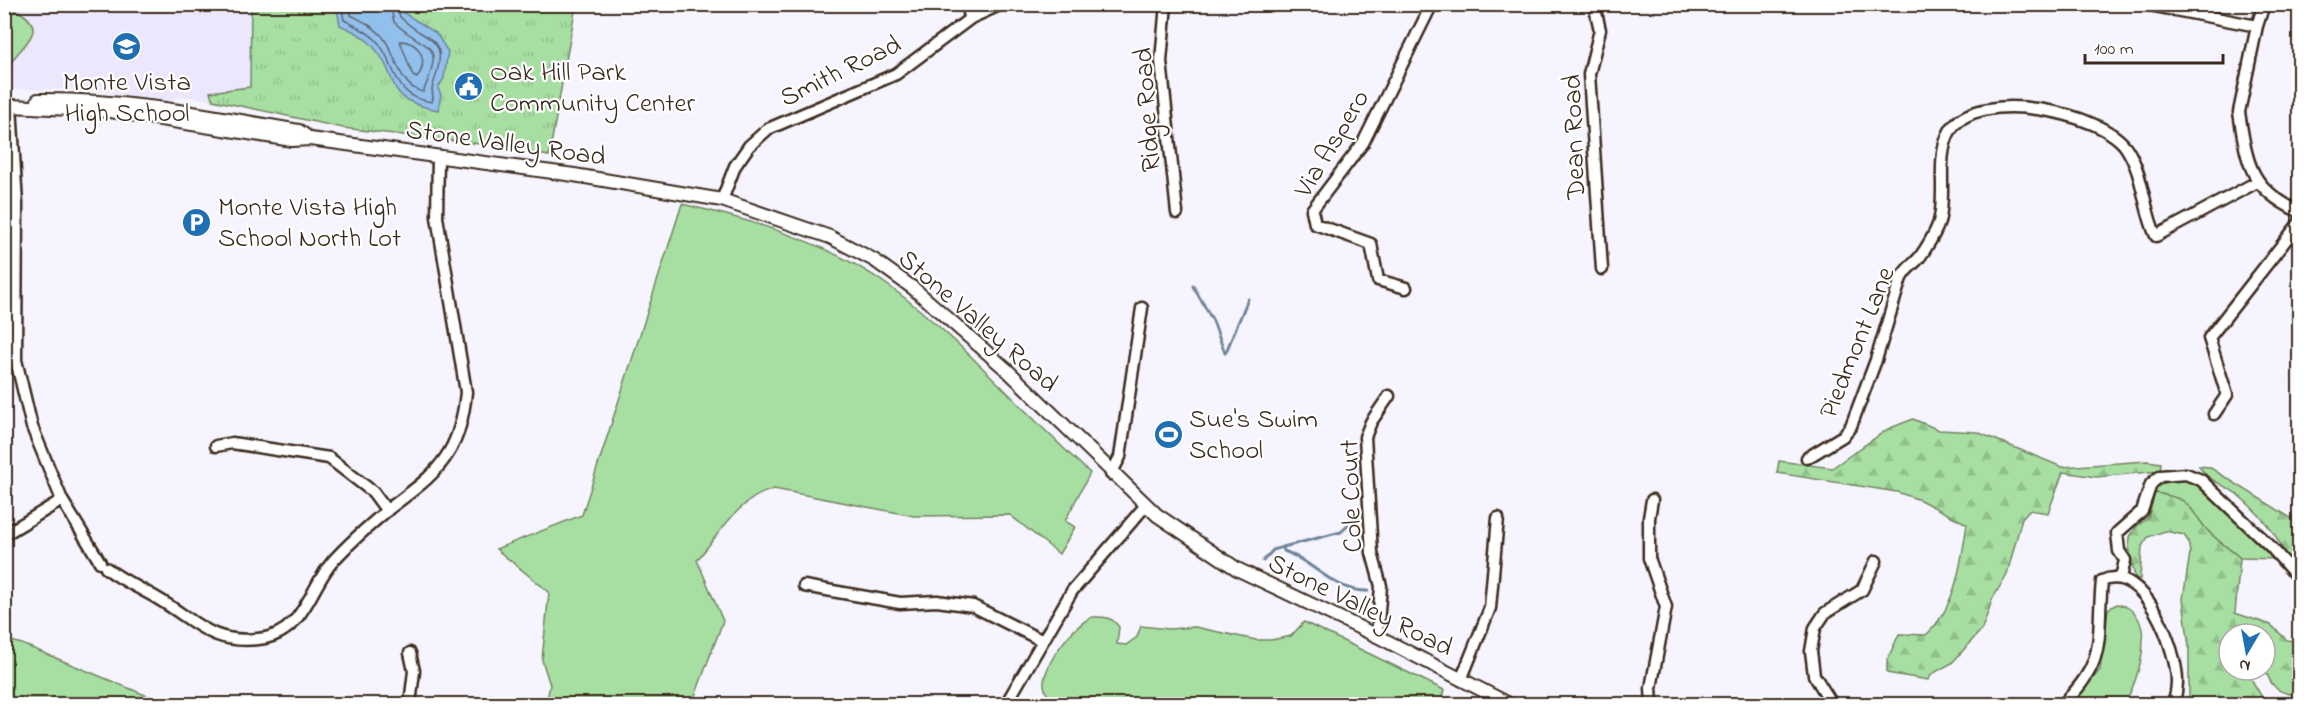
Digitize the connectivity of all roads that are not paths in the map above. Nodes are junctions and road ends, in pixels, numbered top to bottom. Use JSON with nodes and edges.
{"nodes":[{"id":1,"x":966,"y":4,"type":"edge"},
{"id":2,"x":1002,"y":4,"type":"edge"},
{"id":3,"x":1166,"y":4,"type":"edge"},
{"id":4,"x":1594,"y":4,"type":"edge"},
{"id":5,"x":2144,"y":4,"type":"edge"},
{"id":6,"x":2264,"y":4,"type":"edge"},
{"id":7,"x":1430,"y":5,"type":"edge"},
{"id":8,"x":971,"y":18,"type":"junction"},
{"id":9,"x":2257,"y":26,"type":"junction"},
{"id":10,"x":8,"y":106,"type":"edge"},
{"id":11,"x":438,"y":158,"type":"junction"},
{"id":12,"x":2257,"y":182,"type":"junction"},
{"id":13,"x":722,"y":200,"type":"junction"},
{"id":14,"x":4,"y":204,"type":"edge"},
{"id":15,"x":18,"y":204,"type":"junction"},
{"id":16,"x":2300,"y":212,"type":"edge"},
{"id":17,"x":1177,"y":213,"type":"dead end"},
{"id":18,"x":2300,"y":222,"type":"edge"},
{"id":19,"x":1602,"y":269,"type":"dead end"},
{"id":20,"x":1406,"y":288,"type":"dead end"},
{"id":21,"x":1142,"y":308,"type":"dead end"},
{"id":22,"x":10,"y":361,"type":"edge"},
{"id":23,"x":1389,"y":396,"type":"dead end"},
{"id":24,"x":2214,"y":414,"type":"dead end"},
{"id":25,"x":216,"y":446,"type":"dead end"},
{"id":26,"x":1808,"y":458,"type":"dead end"},
{"id":27,"x":1112,"y":474,"type":"junction"},
{"id":28,"x":62,"y":500,"type":"junction"},
{"id":29,"x":1652,"y":500,"type":"dead end"},
{"id":30,"x":1146,"y":505,"type":"junction"},
{"id":31,"x":387,"y":511,"type":"junction"},
{"id":32,"x":1498,"y":518,"type":"dead end"},
{"id":33,"x":4,"y":535,"type":"edge"},
{"id":34,"x":1876,"y":561,"type":"dead end"},
{"id":35,"x":2292,"y":572,"type":"dead end"},
{"id":36,"x":2121,"y":578,"type":"junction"},
{"id":37,"x":804,"y":586,"type":"dead end"},
{"id":38,"x":1377,"y":636,"type":"junction"},
{"id":39,"x":1041,"y":640,"type":"junction"},
{"id":40,"x":410,"y":653,"type":"dead end"},
{"id":41,"x":1461,"y":680,"type":"junction"},
{"id":42,"x":410,"y":705,"type":"edge"},
{"id":43,"x":1006,"y":705,"type":"edge"},
{"id":44,"x":1509,"y":705,"type":"edge"},
{"id":45,"x":1652,"y":705,"type":"edge"},
{"id":46,"x":1832,"y":705,"type":"edge"},
{"id":47,"x":2063,"y":705,"type":"edge"},
{"id":48,"x":2174,"y":705,"type":"edge"}],
"edges":[{"from":1,"to":8,"type":"street"},
{"from":2,"to":8,"type":"street","name":"Smith Road"},
{"from":3,"to":17,"type":"street","name":"Ridge Road"},
{"from":4,"to":19,"type":"street","name":"Dean Road"},
{"from":5,"to":9,"type":"street"},
{"from":6,"to":9,"type":"street"},
{"from":7,"to":20,"type":"street","name":"Via Aspero"},
{"from":8,"to":13,"type":"street","name":"Smith Road"},
{"from":9,"to":12,"type":"street"},
{"from":10,"to":11,"type":"street","name":"Stone Valley Road"},
{"from":10,"to":15,"type":"street"},
{"from":11,"to":13,"type":"street","name":"Stone Valley Road"},
{"from":11,"to":31,"type":"street"},
{"from":12,"to":16,"type":"street"},
{"from":12,"to":26,"type":"street","name":"Piedmont Lane"},
{"from":13,"to":27,"type":"street","name":"Stone Valley Road"},
{"from":14,"to":15,"type":"street"},
{"from":15,"to":22,"type":"street"},
{"from":18,"to":24,"type":"street"},
{"from":21,"to":27,"type":"street"},
{"from":22,"to":28,"type":"street"},
{"from":23,"to":38,"type":"street","name":"Cole Court"},
{"from":25,"to":31,"type":"street"},
{"from":27,"to":30,"type":"street","name":"Stone Valley Road"},
{"from":28,"to":31,"type":"street"},
{"from":28,"to":33,"type":"street"},
{"from":29,"to":45,"type":"street"},
{"from":30,"to":38,"type":"street","name":"Stone Valley Road"},
{"from":30,"to":39,"type":"street"},
{"from":32,"to":41,"type":"street"},
{"from":34,"to":46,"type":"street"},
{"from":35,"to":36,"type":"street"},
{"from":36,"to":47,"type":"street"},
{"from":36,"to":48,"type":"street"},
{"from":37,"to":39,"type":"street"},
{"from":38,"to":41,"type":"street","name":"Stone Valley Road"},
{"from":39,"to":43,"type":"street"},
{"from":40,"to":42,"type":"street"},
{"from":41,"to":44,"type":"street","name":"Stone Valley Road"}]}
